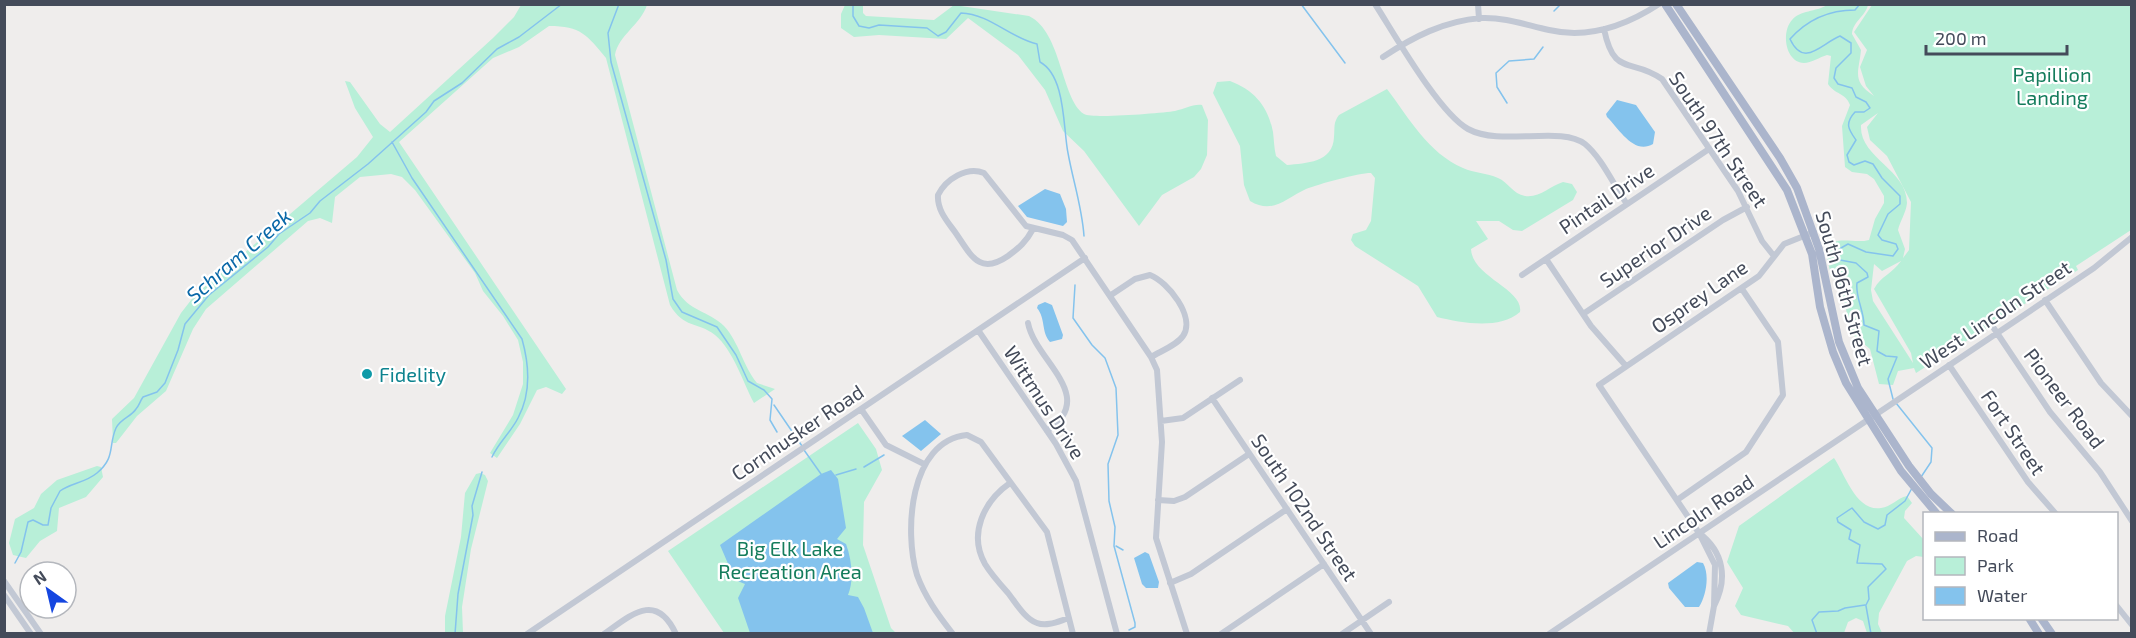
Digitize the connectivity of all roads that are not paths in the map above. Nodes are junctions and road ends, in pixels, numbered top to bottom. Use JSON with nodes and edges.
{"nodes":[{"id":1,"x":1375,"y":4,"type":"edge"},
{"id":2,"x":1478,"y":4,"type":"edge"},
{"id":3,"x":1659,"y":4,"type":"edge"},
{"id":4,"x":1665,"y":4,"type":"edge"},
{"id":5,"x":1676,"y":4,"type":"edge"},
{"id":6,"x":1479,"y":19,"type":"junction"},
{"id":7,"x":1604,"y":29,"type":"junction"},
{"id":8,"x":1402,"y":45,"type":"junction"},
{"id":9,"x":1383,"y":57,"type":"dead end"},
{"id":10,"x":1709,"y":149,"type":"junction"},
{"id":11,"x":1627,"y":204,"type":"junction"},
{"id":12,"x":1747,"y":207,"type":"junction"},
{"id":13,"x":1033,"y":229,"type":"junction"},
{"id":14,"x":1814,"y":232,"type":"junction"},
{"id":15,"x":1805,"y":235,"type":"junction"},
{"id":16,"x":2132,"y":237,"type":"edge"},
{"id":17,"x":1774,"y":256,"type":"junction"},
{"id":18,"x":1085,"y":258,"type":"junction"},
{"id":19,"x":1546,"y":259,"type":"junction"},
{"id":20,"x":1522,"y":275,"type":"dead end"},
{"id":21,"x":1742,"y":289,"type":"junction"},
{"id":22,"x":1111,"y":295,"type":"junction"},
{"id":23,"x":2045,"y":300,"type":"junction"},
{"id":24,"x":1583,"y":314,"type":"junction"},
{"id":25,"x":1028,"y":323,"type":"dead end"},
{"id":26,"x":1991,"y":324,"type":"dead end"},
{"id":27,"x":978,"y":330,"type":"junction"},
{"id":28,"x":1997,"y":333,"type":"junction"},
{"id":29,"x":1151,"y":357,"type":"junction"},
{"id":30,"x":1948,"y":365,"type":"junction"},
{"id":31,"x":1626,"y":366,"type":"junction"},
{"id":32,"x":1239,"y":380,"type":"dead end"},
{"id":33,"x":1212,"y":398,"type":"junction"},
{"id":34,"x":861,"y":409,"type":"junction"},
{"id":35,"x":2132,"y":416,"type":"edge"},
{"id":36,"x":1870,"y":417,"type":"junction"},
{"id":37,"x":1161,"y":422,"type":"junction"},
{"id":38,"x":1047,"y":431,"type":"junction"},
{"id":39,"x":1249,"y":454,"type":"junction"},
{"id":40,"x":924,"y":464,"type":"junction"},
{"id":41,"x":1905,"y":469,"type":"junction"},
{"id":42,"x":1010,"y":483,"type":"junction"},
{"id":43,"x":1158,"y":500,"type":"junction"},
{"id":44,"x":1677,"y":500,"type":"junction"},
{"id":45,"x":1287,"y":509,"type":"junction"},
{"id":46,"x":1936,"y":512,"type":"edge"},
{"id":47,"x":1951,"y":512,"type":"edge"},
{"id":48,"x":2054,"y":512,"type":"edge"},
{"id":49,"x":2132,"y":521,"type":"edge"},
{"id":50,"x":1699,"y":533,"type":"junction"},
{"id":51,"x":1324,"y":564,"type":"junction"},
{"id":52,"x":4,"y":581,"type":"edge"},
{"id":53,"x":1170,"y":583,"type":"junction"},
{"id":54,"x":4,"y":595,"type":"edge"},
{"id":55,"x":1389,"y":602,"type":"dead end"},
{"id":56,"x":2118,"y":608,"type":"edge"},
{"id":57,"x":1069,"y":618,"type":"junction"},
{"id":58,"x":1362,"y":620,"type":"junction"},
{"id":59,"x":2030,"y":620,"type":"edge"},
{"id":60,"x":2043,"y":620,"type":"edge"},
{"id":61,"x":2132,"y":625,"type":"edge"},
{"id":62,"x":31,"y":633,"type":"edge"},
{"id":63,"x":41,"y":633,"type":"edge"},
{"id":64,"x":527,"y":633,"type":"edge"},
{"id":65,"x":604,"y":633,"type":"edge"},
{"id":66,"x":676,"y":633,"type":"edge"},
{"id":67,"x":953,"y":633,"type":"edge"},
{"id":68,"x":1073,"y":633,"type":"edge"},
{"id":69,"x":1117,"y":633,"type":"edge"},
{"id":70,"x":1187,"y":633,"type":"edge"},
{"id":71,"x":1221,"y":633,"type":"edge"},
{"id":72,"x":1342,"y":633,"type":"edge"},
{"id":73,"x":1371,"y":633,"type":"edge"},
{"id":74,"x":1549,"y":633,"type":"edge"},
{"id":75,"x":1709,"y":633,"type":"edge"},
{"id":76,"x":2039,"y":633,"type":"edge"},
{"id":77,"x":2052,"y":633,"type":"edge"}],
"edges":[{"from":1,"to":8,"type":"street"},
{"from":2,"to":6,"type":"street"},
{"from":3,"to":7,"type":"street"},
{"from":4,"to":15,"type":"main road","name":"South 96th Street"},
{"from":5,"to":14,"type":"main road","name":"South 96th Street"},
{"from":6,"to":7,"type":"street"},
{"from":6,"to":8,"type":"street"},
{"from":7,"to":10,"type":"street","name":"South 97th Street"},
{"from":8,"to":9,"type":"street"},
{"from":8,"to":11,"type":"street"},
{"from":10,"to":11,"type":"street","name":"Pintail Drive"},
{"from":10,"to":12,"type":"street","name":"South 97th Street"},
{"from":11,"to":19,"type":"street","name":"Pintail Drive"},
{"from":12,"to":17,"type":"street","name":"South 97th Street"},
{"from":12,"to":24,"type":"street","name":"Superior Drive"},
{"from":13,"to":13,"type":"street"},
{"from":13,"to":18,"type":"street"},
{"from":14,"to":15,"type":"street","name":"Osprey Lane"},
{"from":14,"to":36,"type":"main road","name":"South 96th Street"},
{"from":15,"to":17,"type":"street","name":"Osprey Lane"},
{"from":15,"to":36,"type":"main road","name":"South 96th Street"},
{"from":16,"to":23,"type":"street","name":"West Lincoln Street"},
{"from":17,"to":21,"type":"street","name":"Osprey Lane"},
{"from":18,"to":22,"type":"street"},
{"from":18,"to":27,"type":"street","name":"Cornhusker Road"},
{"from":19,"to":20,"type":"street","name":"Pintail Drive"},
{"from":19,"to":24,"type":"street"},
{"from":21,"to":31,"type":"street","name":"Osprey Lane"},
{"from":21,"to":44,"type":"street"},
{"from":22,"to":29,"type":"street"},
{"from":22,"to":29,"type":"street"},
{"from":23,"to":28,"type":"street","name":"West Lincoln Street"},
{"from":23,"to":35,"type":"street"},
{"from":24,"to":31,"type":"street"},
{"from":25,"to":38,"type":"street"},
{"from":26,"to":28,"type":"street","name":"Pioneer Road"},
{"from":27,"to":34,"type":"street","name":"Cornhusker Road"},
{"from":27,"to":38,"type":"street","name":"Wittmus Drive"},
{"from":28,"to":30,"type":"street","name":"West Lincoln Street"},
{"from":28,"to":49,"type":"street","name":"Pioneer Road"},
{"from":29,"to":37,"type":"street"},
{"from":30,"to":36,"type":"street","name":"West Lincoln Street"},
{"from":30,"to":48,"type":"street","name":"Fort Street"},
{"from":31,"to":44,"type":"street","name":"Osprey Lane"},
{"from":32,"to":33,"type":"street"},
{"from":33,"to":37,"type":"street"},
{"from":33,"to":39,"type":"street","name":"South 102nd Street"},
{"from":34,"to":40,"type":"street"},
{"from":34,"to":64,"type":"street","name":"Cornhusker Road"},
{"from":36,"to":41,"type":"main road","name":"South 96th Street"},
{"from":36,"to":50,"type":"street","name":"Lincoln Road"},
{"from":37,"to":43,"type":"street"},
{"from":38,"to":69,"type":"street","name":"Wittmus Drive"},
{"from":39,"to":43,"type":"street"},
{"from":39,"to":45,"type":"street","name":"South 102nd Street"},
{"from":40,"to":42,"type":"street"},
{"from":40,"to":67,"type":"street"},
{"from":41,"to":46,"type":"main road","name":"South 96th Street"},
{"from":41,"to":47,"type":"main road","name":"South 96th Street"},
{"from":42,"to":57,"type":"street"},
{"from":42,"to":57,"type":"street"},
{"from":43,"to":53,"type":"street"},
{"from":44,"to":50,"type":"street"},
{"from":45,"to":51,"type":"street","name":"South 102nd Street"},
{"from":45,"to":53,"type":"street"},
{"from":50,"to":74,"type":"street","name":"Lincoln Road"},
{"from":50,"to":75,"type":"street"},
{"from":51,"to":58,"type":"street","name":"South 102nd Street"},
{"from":51,"to":71,"type":"street"},
{"from":52,"to":63,"type":"street"},
{"from":53,"to":70,"type":"street"},
{"from":54,"to":62,"type":"street"},
{"from":55,"to":58,"type":"street"},
{"from":56,"to":61,"type":"street"},
{"from":57,"to":68,"type":"street"},
{"from":58,"to":72,"type":"street"},
{"from":58,"to":73,"type":"street","name":"South 102nd Street"},
{"from":59,"to":76,"type":"main road"},
{"from":60,"to":77,"type":"main road"},
{"from":65,"to":66,"type":"street"}]}
